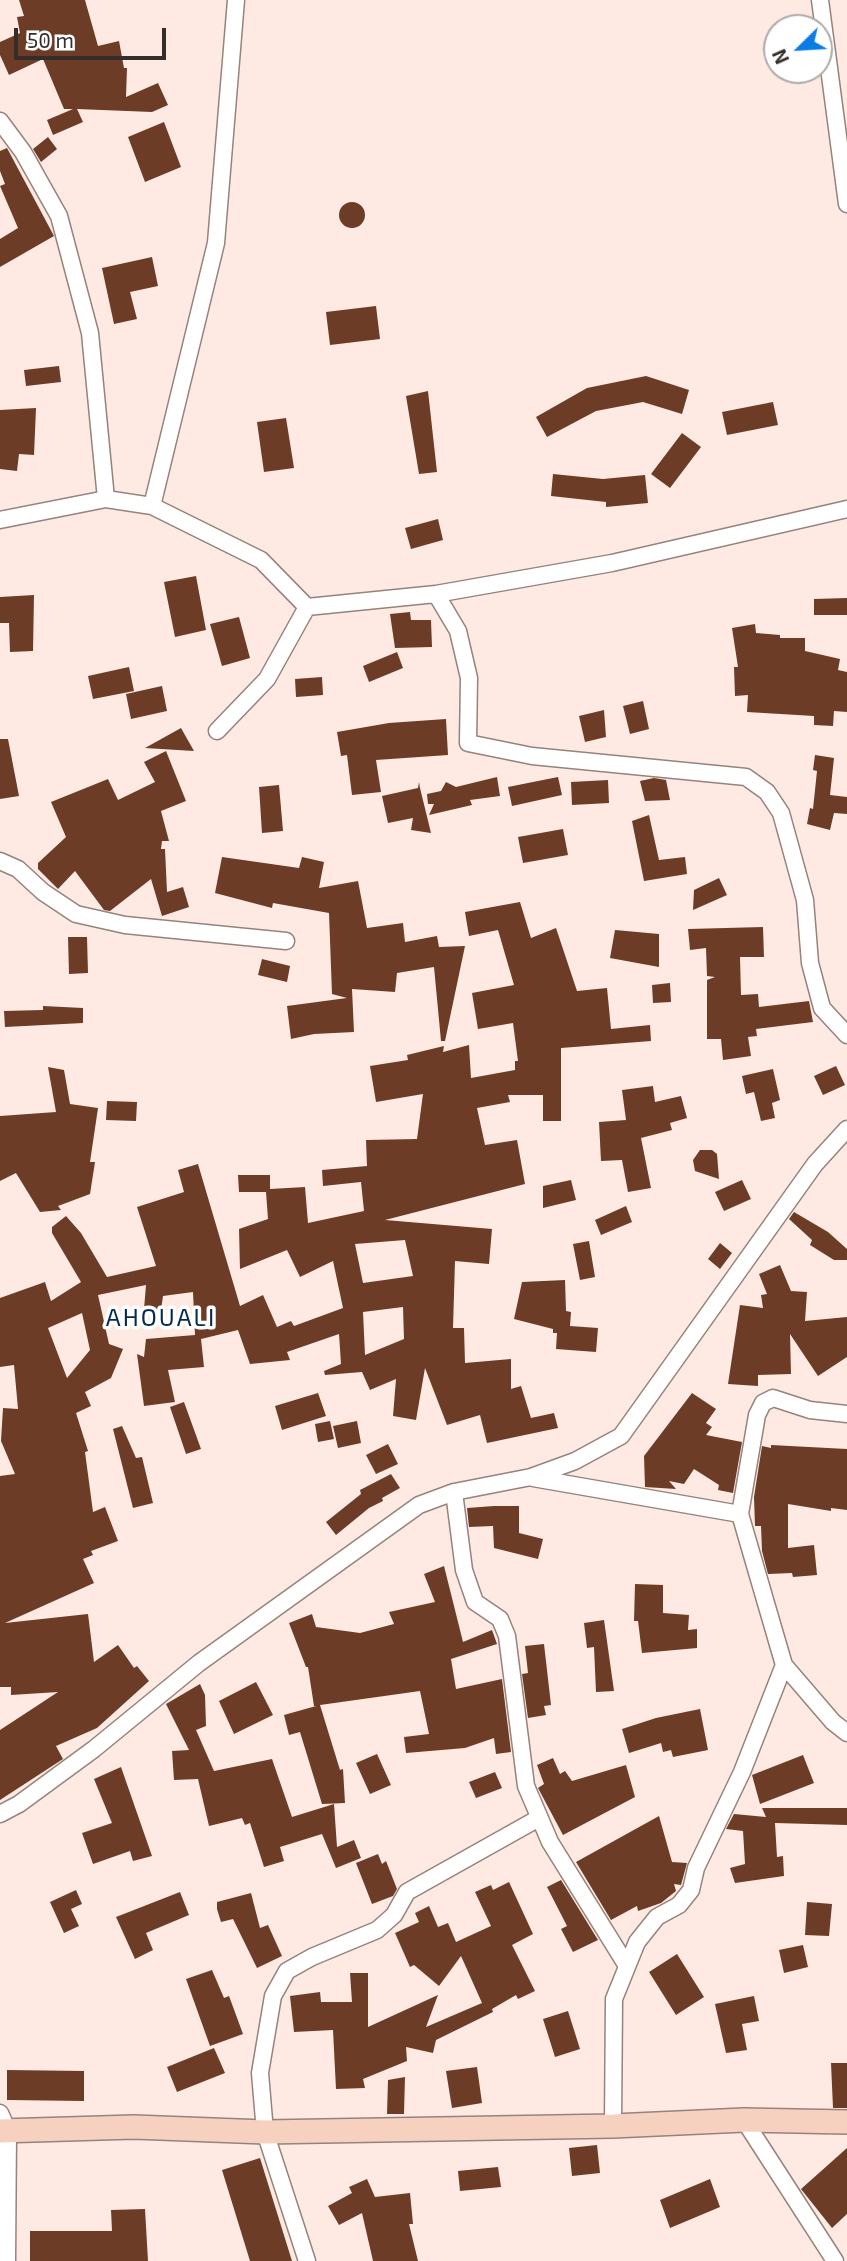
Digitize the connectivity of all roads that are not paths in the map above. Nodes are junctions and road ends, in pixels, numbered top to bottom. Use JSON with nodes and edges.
{"nodes":[{"id":1,"x":236,"y":0,"type":"edge"},
{"id":2,"x":820,"y":0,"type":"edge"},
{"id":3,"x":0,"y":121,"type":"edge"},
{"id":4,"x":847,"y":204,"type":"edge"},
{"id":5,"x":106,"y":499,"type":"junction"},
{"id":6,"x":152,"y":506,"type":"junction"},
{"id":7,"x":847,"y":509,"type":"edge"},
{"id":8,"x":0,"y":520,"type":"edge"},
{"id":9,"x":436,"y":594,"type":"junction"},
{"id":10,"x":307,"y":607,"type":"junction"},
{"id":11,"x":216,"y":731,"type":"dead end"},
{"id":12,"x":0,"y":861,"type":"edge"},
{"id":13,"x":286,"y":941,"type":"dead end"},
{"id":14,"x":847,"y":1035,"type":"edge"},
{"id":15,"x":847,"y":1129,"type":"edge"},
{"id":16,"x":847,"y":1414,"type":"edge"},
{"id":17,"x":531,"y":1477,"type":"junction"},
{"id":18,"x":454,"y":1492,"type":"junction"},
{"id":19,"x":740,"y":1514,"type":"junction"},
{"id":20,"x":784,"y":1665,"type":"junction"},
{"id":21,"x":847,"y":1733,"type":"edge"},
{"id":22,"x":0,"y":1814,"type":"edge"},
{"id":23,"x":539,"y":1818,"type":"junction"},
{"id":24,"x":627,"y":1966,"type":"junction"},
{"id":25,"x":744,"y":2120,"type":"junction"},
{"id":26,"x":847,"y":2122,"type":"edge"},
{"id":27,"x":3,"y":2125,"type":"edge"},
{"id":28,"x":613,"y":2126,"type":"junction"},
{"id":29,"x":265,"y":2132,"type":"junction"},
{"id":30,"x":6,"y":2261,"type":"edge"},
{"id":31,"x":307,"y":2261,"type":"edge"},
{"id":32,"x":835,"y":2261,"type":"edge"}],
"edges":[{"from":1,"to":6,"type":"street"},
{"from":2,"to":4,"type":"street"},
{"from":3,"to":5,"type":"street"},
{"from":5,"to":6,"type":"street"},
{"from":5,"to":8,"type":"street"},
{"from":6,"to":10,"type":"street"},
{"from":7,"to":9,"type":"street"},
{"from":9,"to":10,"type":"street"},
{"from":9,"to":14,"type":"street"},
{"from":10,"to":11,"type":"street"},
{"from":12,"to":13,"type":"street"},
{"from":15,"to":17,"type":"street"},
{"from":16,"to":19,"type":"street"},
{"from":17,"to":18,"type":"street"},
{"from":17,"to":19,"type":"street"},
{"from":18,"to":22,"type":"street"},
{"from":18,"to":23,"type":"street"},
{"from":19,"to":20,"type":"street"},
{"from":20,"to":21,"type":"street"},
{"from":20,"to":24,"type":"street"},
{"from":23,"to":24,"type":"street"},
{"from":23,"to":29,"type":"street"},
{"from":24,"to":28,"type":"street"},
{"from":25,"to":26,"type":"main road"},
{"from":25,"to":28,"type":"main road"},
{"from":25,"to":32,"type":"street"},
{"from":27,"to":29,"type":"main road"},
{"from":27,"to":30,"type":"street"},
{"from":28,"to":29,"type":"main road"},
{"from":29,"to":31,"type":"street"}]}
